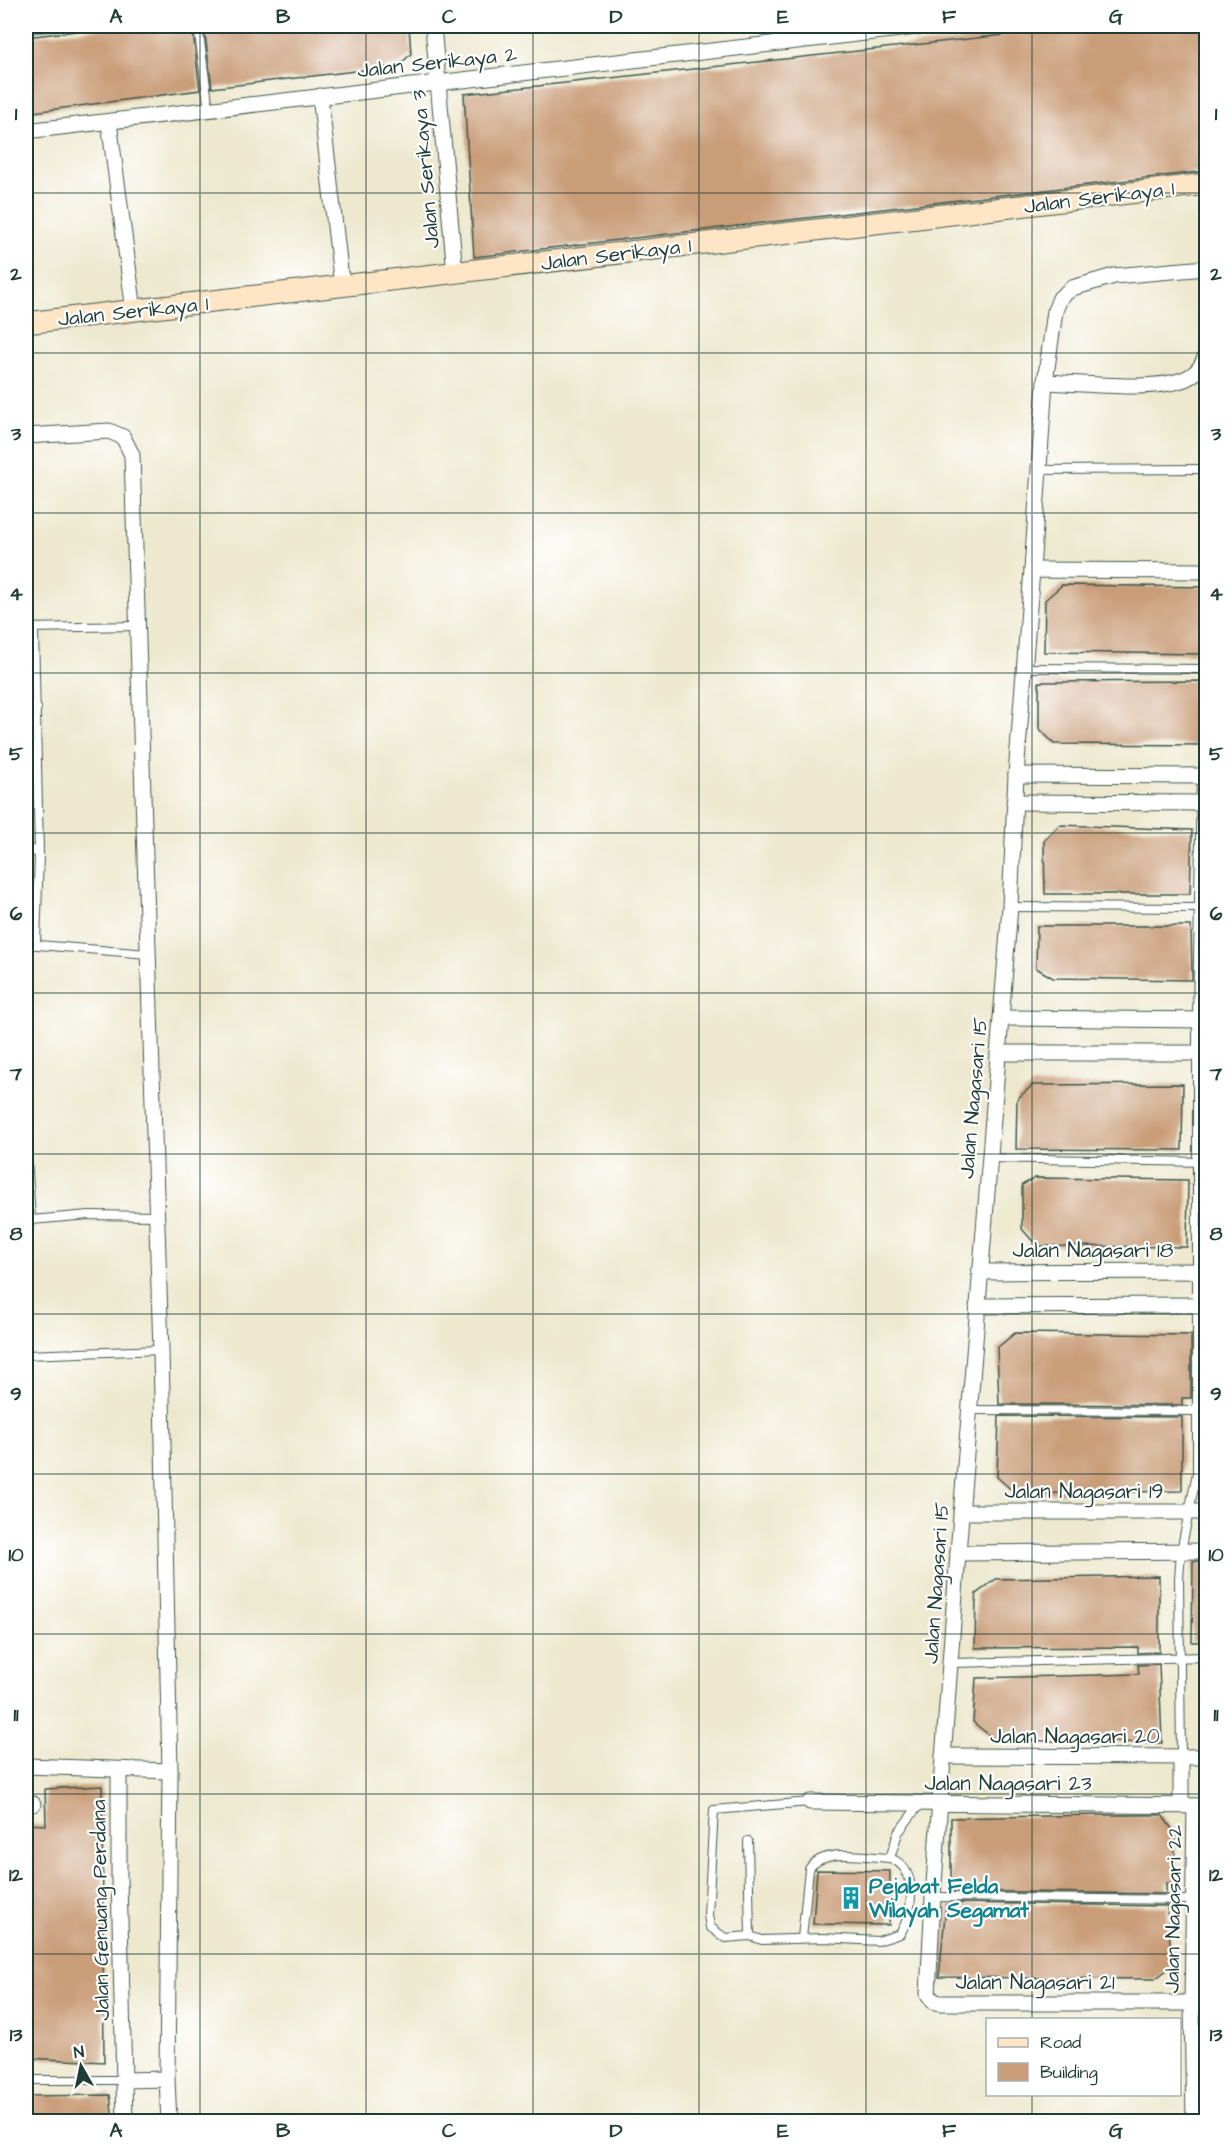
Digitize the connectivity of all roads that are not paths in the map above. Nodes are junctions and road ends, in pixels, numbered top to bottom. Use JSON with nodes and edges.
{"nodes":[{"id":1,"x":59,"y":26,"type":"edge"},
{"id":2,"x":198,"y":26,"type":"edge"},
{"id":3,"x":433,"y":26,"type":"edge"},
{"id":4,"x":924,"y":26,"type":"edge"},
{"id":5,"x":26,"y":29,"type":"edge"},
{"id":6,"x":837,"y":31,"type":"edge"},
{"id":7,"x":439,"y":83,"type":"junction"},
{"id":8,"x":320,"y":96,"type":"junction"},
{"id":9,"x":209,"y":110,"type":"junction"},
{"id":10,"x":109,"y":122,"type":"junction"},
{"id":11,"x":26,"y":130,"type":"edge"},
{"id":12,"x":1206,"y":184,"type":"edge"},
{"id":13,"x":1206,"y":268,"type":"edge"},
{"id":14,"x":455,"y":273,"type":"junction"},
{"id":15,"x":342,"y":287,"type":"junction"},
{"id":16,"x":134,"y":311,"type":"junction"},
{"id":17,"x":26,"y":323,"type":"edge"},
{"id":18,"x":1206,"y":355,"type":"edge"},
{"id":19,"x":1045,"y":382,"type":"junction"},
{"id":20,"x":26,"y":436,"type":"edge"},
{"id":21,"x":1206,"y":469,"type":"edge"},
{"id":22,"x":1038,"y":470,"type":"junction"},
{"id":23,"x":1032,"y":570,"type":"junction"},
{"id":24,"x":1206,"y":571,"type":"edge"},
{"id":25,"x":136,"y":626,"type":"junction"},
{"id":26,"x":30,"y":628,"type":"edge"},
{"id":27,"x":1025,"y":668,"type":"junction"},
{"id":28,"x":1206,"y":669,"type":"edge"},
{"id":29,"x":37,"y":708,"type":"junction"},
{"id":30,"x":26,"y":716,"type":"edge"},
{"id":31,"x":1016,"y":775,"type":"junction"},
{"id":32,"x":1204,"y":776,"type":"edge"},
{"id":33,"x":1014,"y":802,"type":"junction"},
{"id":34,"x":1203,"y":803,"type":"edge"},
{"id":35,"x":26,"y":846,"type":"edge"},
{"id":36,"x":39,"y":854,"type":"junction"},
{"id":37,"x":1010,"y":907,"type":"junction"},
{"id":38,"x":1203,"y":908,"type":"edge"},
{"id":39,"x":26,"y":944,"type":"edge"},
{"id":40,"x":36,"y":944,"type":"junction"},
{"id":41,"x":148,"y":954,"type":"junction"},
{"id":42,"x":1001,"y":1018,"type":"junction"},
{"id":43,"x":1202,"y":1020,"type":"edge"},
{"id":44,"x":998,"y":1053,"type":"junction"},
{"id":45,"x":1202,"y":1053,"type":"edge"},
{"id":46,"x":26,"y":1140,"type":"edge"},
{"id":47,"x":988,"y":1158,"type":"junction"},
{"id":48,"x":1203,"y":1161,"type":"edge"},
{"id":49,"x":26,"y":1162,"type":"edge"},
{"id":50,"x":156,"y":1216,"type":"junction"},
{"id":51,"x":31,"y":1220,"type":"junction"},
{"id":52,"x":1202,"y":1271,"type":"edge"},
{"id":53,"x":980,"y":1272,"type":"junction"},
{"id":54,"x":26,"y":1275,"type":"edge"},
{"id":55,"x":1202,"y":1305,"type":"edge"},
{"id":56,"x":977,"y":1306,"type":"junction"},
{"id":57,"x":162,"y":1350,"type":"junction"},
{"id":58,"x":26,"y":1354,"type":"edge"},
{"id":59,"x":970,"y":1410,"type":"junction"},
{"id":60,"x":1197,"y":1411,"type":"junction"},
{"id":61,"x":1206,"y":1411,"type":"edge"},
{"id":62,"x":962,"y":1512,"type":"junction"},
{"id":63,"x":1189,"y":1512,"type":"junction"},
{"id":64,"x":1206,"y":1512,"type":"edge"},
{"id":65,"x":1181,"y":1551,"type":"junction"},
{"id":66,"x":1206,"y":1551,"type":"edge"},
{"id":67,"x":958,"y":1553,"type":"junction"},
{"id":68,"x":1178,"y":1657,"type":"junction"},
{"id":69,"x":1206,"y":1657,"type":"edge"},
{"id":70,"x":951,"y":1663,"type":"junction"},
{"id":71,"x":943,"y":1756,"type":"junction"},
{"id":72,"x":1181,"y":1757,"type":"junction"},
{"id":73,"x":1206,"y":1757,"type":"edge"},
{"id":74,"x":26,"y":1766,"type":"edge"},
{"id":75,"x":119,"y":1770,"type":"junction"},
{"id":76,"x":170,"y":1771,"type":"junction"},
{"id":77,"x":810,"y":1802,"type":"joint"},
{"id":78,"x":920,"y":1804,"type":"junction"},
{"id":79,"x":939,"y":1804,"type":"junction"},
{"id":80,"x":1194,"y":1806,"type":"edge"},
{"id":81,"x":748,"y":1841,"type":"dead end"},
{"id":82,"x":890,"y":1858,"type":"junction"},
{"id":83,"x":933,"y":1898,"type":"junction"},
{"id":84,"x":1193,"y":1900,"type":"junction"},
{"id":85,"x":750,"y":1936,"type":"junction"},
{"id":86,"x":802,"y":1938,"type":"junction"},
{"id":87,"x":1199,"y":2003,"type":"edge"},
{"id":88,"x":167,"y":2079,"type":"junction"},
{"id":89,"x":26,"y":2080,"type":"edge"},
{"id":90,"x":124,"y":2080,"type":"junction"},
{"id":91,"x":125,"y":2121,"type":"edge"},
{"id":92,"x":169,"y":2121,"type":"edge"},
{"id":93,"x":1194,"y":2121,"type":"edge"}],
"edges":[{"from":1,"to":5,"type":"lane"},
{"from":2,"to":9,"type":"lane"},
{"from":3,"to":7,"type":"street","name":"Jalan Serikaya 3"},
{"from":4,"to":6,"type":"street","name":"Jalan Serikaya 2"},
{"from":6,"to":7,"type":"street","name":"Jalan Serikaya 2"},
{"from":7,"to":8,"type":"street","name":"Jalan Serikaya 2"},
{"from":7,"to":14,"type":"street","name":"Jalan Serikaya 3"},
{"from":8,"to":9,"type":"street","name":"Jalan Serikaya 2"},
{"from":8,"to":15,"type":"street"},
{"from":9,"to":10,"type":"street","name":"Jalan Serikaya 2"},
{"from":10,"to":11,"type":"street","name":"Jalan Serikaya 2"},
{"from":10,"to":16,"type":"street"},
{"from":12,"to":14,"type":"street","name":"Jalan Serikaya 1"},
{"from":13,"to":19,"type":"street","name":"Jalan Nagasari 15"},
{"from":14,"to":15,"type":"street","name":"Jalan Serikaya 1"},
{"from":15,"to":16,"type":"street","name":"Jalan Serikaya 1"},
{"from":16,"to":17,"type":"street","name":"Jalan Serikaya 1"},
{"from":18,"to":19,"type":"street"},
{"from":19,"to":22,"type":"street","name":"Jalan Nagasari 15"},
{"from":20,"to":25,"type":"street"},
{"from":21,"to":22,"type":"lane"},
{"from":22,"to":23,"type":"street","name":"Jalan Nagasari 15"},
{"from":23,"to":24,"type":"street"},
{"from":23,"to":27,"type":"street","name":"Jalan Nagasari 15"},
{"from":25,"to":26,"type":"lane"},
{"from":25,"to":41,"type":"street"},
{"from":26,"to":29,"type":"lane"},
{"from":27,"to":28,"type":"lane"},
{"from":27,"to":31,"type":"street","name":"Jalan Nagasari 15"},
{"from":29,"to":30,"type":"lane"},
{"from":29,"to":36,"type":"lane"},
{"from":31,"to":32,"type":"street"},
{"from":31,"to":33,"type":"street","name":"Jalan Nagasari 15"},
{"from":32,"to":34,"type":"lane"},
{"from":33,"to":34,"type":"street"},
{"from":33,"to":37,"type":"street","name":"Jalan Nagasari 15"},
{"from":34,"to":38,"type":"lane"},
{"from":35,"to":36,"type":"lane"},
{"from":36,"to":40,"type":"lane"},
{"from":37,"to":38,"type":"lane"},
{"from":37,"to":42,"type":"street","name":"Jalan Nagasari 15"},
{"from":38,"to":43,"type":"lane"},
{"from":39,"to":40,"type":"lane"},
{"from":40,"to":41,"type":"lane"},
{"from":41,"to":50,"type":"street"},
{"from":42,"to":43,"type":"street"},
{"from":42,"to":44,"type":"street","name":"Jalan Nagasari 15"},
{"from":43,"to":45,"type":"lane"},
{"from":44,"to":45,"type":"street"},
{"from":44,"to":47,"type":"street","name":"Jalan Nagasari 15"},
{"from":45,"to":48,"type":"lane"},
{"from":46,"to":49,"type":"lane"},
{"from":47,"to":48,"type":"lane"},
{"from":47,"to":53,"type":"street","name":"Jalan Nagasari 15"},
{"from":48,"to":52,"type":"lane"},
{"from":49,"to":51,"type":"lane"},
{"from":50,"to":51,"type":"lane"},
{"from":50,"to":57,"type":"street"},
{"from":51,"to":54,"type":"lane"},
{"from":52,"to":53,"type":"street","name":"Jalan Nagasari 18"},
{"from":52,"to":55,"type":"lane"},
{"from":53,"to":56,"type":"street","name":"Jalan Nagasari 15"},
{"from":55,"to":56,"type":"street"},
{"from":55,"to":60,"type":"lane"},
{"from":56,"to":59,"type":"street","name":"Jalan Nagasari 15"},
{"from":57,"to":58,"type":"lane"},
{"from":57,"to":76,"type":"street"},
{"from":59,"to":60,"type":"lane"},
{"from":59,"to":62,"type":"street","name":"Jalan Nagasari 15"},
{"from":60,"to":61,"type":"lane"},
{"from":60,"to":63,"type":"lane"},
{"from":62,"to":63,"type":"street","name":"Jalan Nagasari 19"},
{"from":62,"to":67,"type":"street","name":"Jalan Nagasari 15"},
{"from":63,"to":64,"type":"street","name":"Jalan Nagasari 19"},
{"from":63,"to":65,"type":"lane"},
{"from":65,"to":66,"type":"street"},
{"from":65,"to":67,"type":"street"},
{"from":65,"to":68,"type":"lane"},
{"from":67,"to":70,"type":"street","name":"Jalan Nagasari 15"},
{"from":68,"to":69,"type":"lane"},
{"from":68,"to":70,"type":"lane"},
{"from":68,"to":72,"type":"lane"},
{"from":70,"to":71,"type":"street","name":"Jalan Nagasari 15"},
{"from":71,"to":72,"type":"street","name":"Jalan Nagasari 20"},
{"from":71,"to":79,"type":"street","name":"Jalan Nagasari 15"},
{"from":72,"to":73,"type":"street","name":"Jalan Nagasari 20"},
{"from":72,"to":80,"type":"street","name":"Jalan Nagasari 22"},
{"from":74,"to":75,"type":"street"},
{"from":75,"to":76,"type":"street"},
{"from":75,"to":90,"type":"street","name":"Jalan Genuang Perdana"},
{"from":76,"to":88,"type":"street"},
{"from":77,"to":78,"type":"street","name":"Jalan Nagasari 23"},
{"from":77,"to":85,"type":"lane"},
{"from":78,"to":79,"type":"street","name":"Jalan Nagasari 23"},
{"from":78,"to":82,"type":"lane"},
{"from":79,"to":80,"type":"street","name":"Jalan Nagasari 23"},
{"from":79,"to":83,"type":"street","name":"Jalan Nagasari 21"},
{"from":80,"to":84,"type":"street","name":"Jalan Nagasari 22"},
{"from":81,"to":85,"type":"lane"},
{"from":82,"to":86,"type":"lane"},
{"from":82,"to":86,"type":"lane"},
{"from":83,"to":84,"type":"lane"},
{"from":83,"to":87,"type":"street","name":"Jalan Nagasari 21"},
{"from":84,"to":87,"type":"street","name":"Jalan Nagasari 22"},
{"from":85,"to":86,"type":"lane"},
{"from":87,"to":93,"type":"street","name":"Jalan Nagasari 22"},
{"from":88,"to":90,"type":"street"},
{"from":88,"to":92,"type":"street"},
{"from":89,"to":90,"type":"lane"},
{"from":90,"to":91,"type":"street","name":"Jalan Genuang Perdana"}]}
